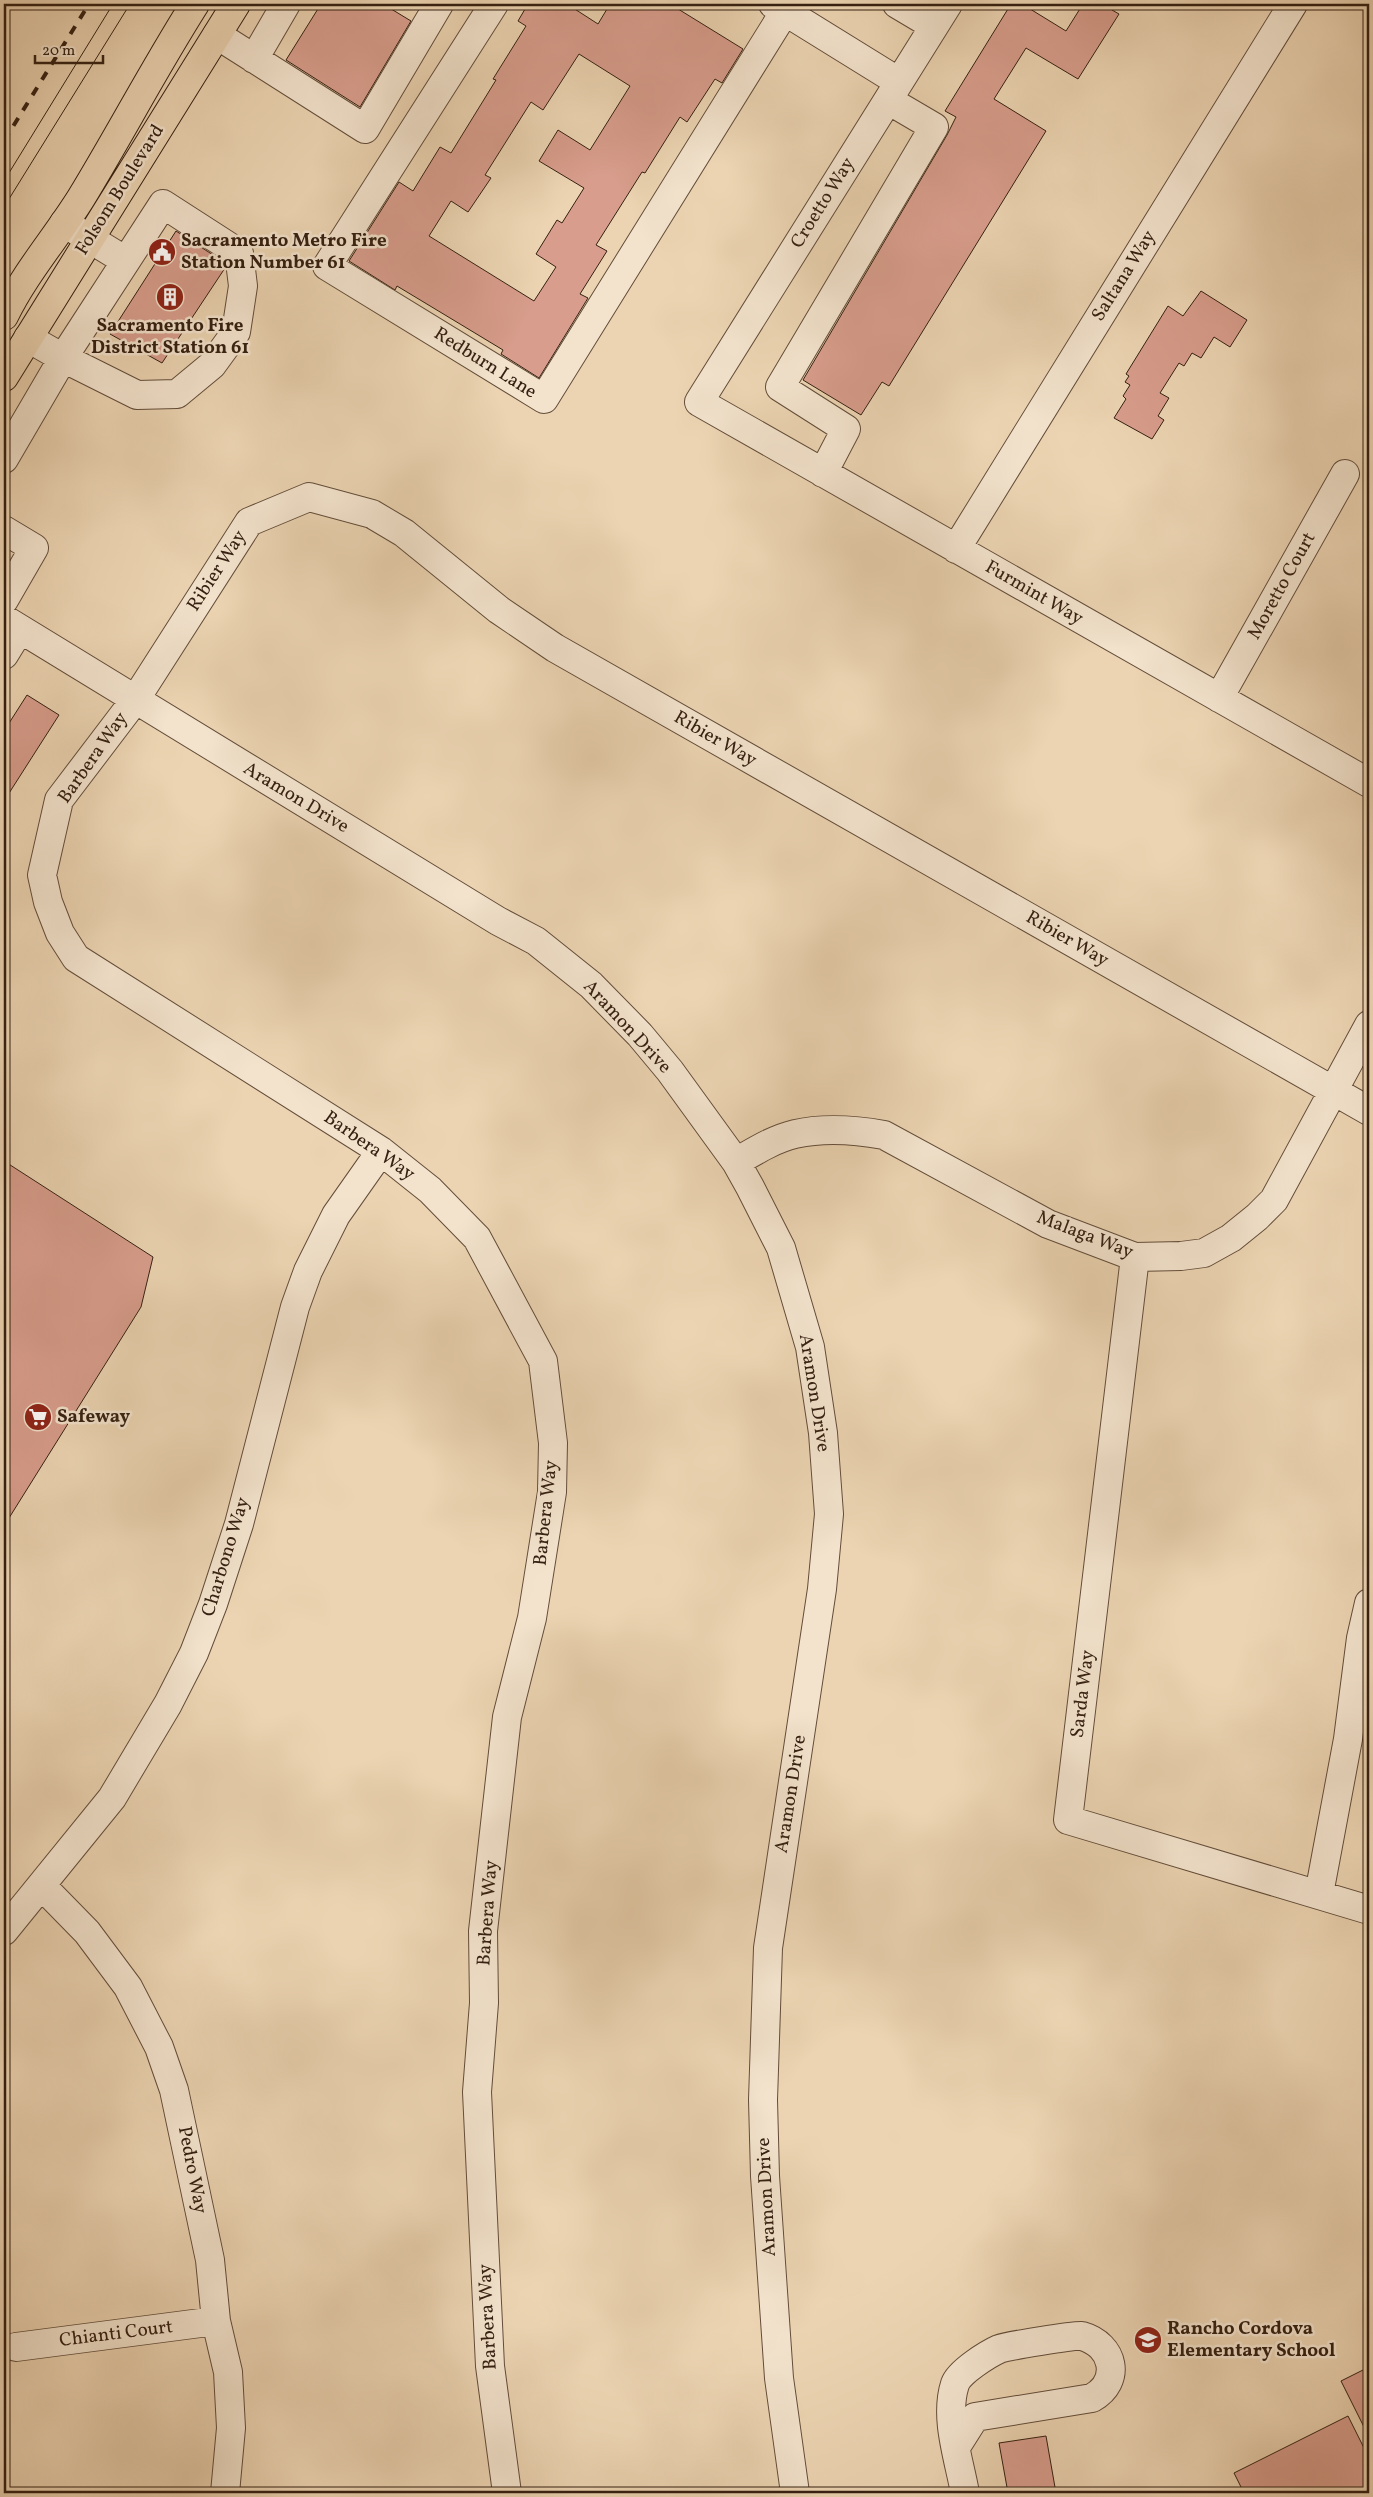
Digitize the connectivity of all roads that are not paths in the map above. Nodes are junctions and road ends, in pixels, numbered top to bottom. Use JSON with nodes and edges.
{"nodes":[{"id":1,"x":195,"y":4,"type":"edge"},
{"id":2,"x":236,"y":4,"type":"edge"},
{"id":3,"x":286,"y":4,"type":"edge"},
{"id":4,"x":439,"y":4,"type":"edge"},
{"id":5,"x":494,"y":4,"type":"edge"},
{"id":6,"x":896,"y":4,"type":"edge"},
{"id":7,"x":1293,"y":4,"type":"edge"},
{"id":8,"x":778,"y":7,"type":"edge"},
{"id":9,"x":941,"y":15,"type":"edge"},
{"id":10,"x":217,"y":35,"type":"junction"},
{"id":11,"x":254,"y":59,"type":"junction"},
{"id":12,"x":893,"y":91,"type":"junction"},
{"id":13,"x":64,"y":223,"type":"junction"},
{"id":14,"x":90,"y":239,"type":"junction"},
{"id":15,"x":126,"y":261,"type":"junction"},
{"id":16,"x":4,"y":316,"type":"edge"},
{"id":17,"x":28,"y":338,"type":"junction"},
{"id":18,"x":63,"y":358,"type":"junction"},
{"id":19,"x":4,"y":377,"type":"edge"},
{"id":20,"x":699,"y":402,"type":"joint"},
{"id":21,"x":4,"y":459,"type":"edge"},
{"id":22,"x":823,"y":472,"type":"junction"},
{"id":23,"x":1345,"y":474,"type":"dead end"},
{"id":24,"x":4,"y":530,"type":"edge"},
{"id":25,"x":956,"y":549,"type":"junction"},
{"id":26,"x":4,"y":600,"type":"edge"},
{"id":27,"x":12,"y":624,"type":"edge"},
{"id":28,"x":4,"y":655,"type":"edge"},
{"id":29,"x":1219,"y":698,"type":"junction"},
{"id":30,"x":135,"y":700,"type":"junction"},
{"id":31,"x":1369,"y":784,"type":"edge"},
{"id":32,"x":1369,"y":1025,"type":"edge"},
{"id":33,"x":1335,"y":1091,"type":"junction"},
{"id":34,"x":1369,"y":1110,"type":"edge"},
{"id":35,"x":382,"y":1151,"type":"junction"},
{"id":36,"x":736,"y":1162,"type":"junction"},
{"id":37,"x":1135,"y":1257,"type":"junction"},
{"id":38,"x":1369,"y":1603,"type":"edge"},
{"id":39,"x":42,"y":1886,"type":"junction"},
{"id":40,"x":1319,"y":1894,"type":"junction"},
{"id":41,"x":1369,"y":1910,"type":"edge"},
{"id":42,"x":4,"y":1931,"type":"edge"},
{"id":43,"x":216,"y":2321,"type":"junction"},
{"id":44,"x":16,"y":2347,"type":"dead end"},
{"id":45,"x":956,"y":2447,"type":"junction"},
{"id":46,"x":225,"y":2493,"type":"edge"},
{"id":47,"x":507,"y":2493,"type":"edge"},
{"id":48,"x":795,"y":2493,"type":"edge"},
{"id":49,"x":964,"y":2493,"type":"edge"}],
"edges":[{"from":1,"to":13,"type":"main road","name":"Folsom Boulevard"},
{"from":2,"to":10,"type":"main road","name":"Folsom Boulevard"},
{"from":3,"to":11,"type":"street"},
{"from":4,"to":11,"type":"street"},
{"from":5,"to":8,"type":"street","name":"Redburn Lane"},
{"from":6,"to":9,"type":"street"},
{"from":7,"to":25,"type":"street","name":"Saltana Way"},
{"from":8,"to":12,"type":"street"},
{"from":9,"to":12,"type":"street","name":"Croetto Way"},
{"from":10,"to":11,"type":"street"},
{"from":10,"to":14,"type":"main road","name":"Folsom Boulevard"},
{"from":12,"to":20,"type":"street","name":"Croetto Way"},
{"from":12,"to":22,"type":"street"},
{"from":13,"to":14,"type":"street"},
{"from":13,"to":16,"type":"main road","name":"Folsom Boulevard"},
{"from":14,"to":15,"type":"street"},
{"from":14,"to":17,"type":"main road","name":"Folsom Boulevard"},
{"from":15,"to":18,"type":"street"},
{"from":15,"to":18,"type":"street"},
{"from":17,"to":18,"type":"street"},
{"from":17,"to":19,"type":"main road","name":"Folsom Boulevard"},
{"from":18,"to":21,"type":"street"},
{"from":20,"to":22,"type":"street","name":"Furmint Way"},
{"from":22,"to":25,"type":"street","name":"Furmint Way"},
{"from":23,"to":29,"type":"street","name":"Moretto Court"},
{"from":24,"to":26,"type":"street"},
{"from":25,"to":29,"type":"street","name":"Furmint Way"},
{"from":27,"to":28,"type":"street"},
{"from":27,"to":30,"type":"street","name":"Aramon Drive"},
{"from":29,"to":31,"type":"street","name":"Furmint Way"},
{"from":30,"to":33,"type":"street","name":"Ribier Way"},
{"from":30,"to":35,"type":"street","name":"Barbera Way"},
{"from":30,"to":36,"type":"street","name":"Aramon Drive"},
{"from":32,"to":33,"type":"street","name":"Malaga Way"},
{"from":33,"to":34,"type":"street","name":"Ribier Way"},
{"from":33,"to":37,"type":"street","name":"Malaga Way"},
{"from":35,"to":39,"type":"street","name":"Charbono Way"},
{"from":35,"to":47,"type":"street","name":"Barbera Way"},
{"from":36,"to":37,"type":"street","name":"Malaga Way"},
{"from":36,"to":48,"type":"street","name":"Aramon Drive"},
{"from":37,"to":40,"type":"street","name":"Sarda Way"},
{"from":38,"to":40,"type":"street"},
{"from":39,"to":42,"type":"street","name":"Charbono Way"},
{"from":39,"to":43,"type":"street","name":"Pedro Way"},
{"from":40,"to":41,"type":"street","name":"Sarda Way"},
{"from":43,"to":44,"type":"street","name":"Chianti Court"},
{"from":43,"to":46,"type":"street","name":"Pedro Way"},
{"from":45,"to":45,"type":"street"},
{"from":45,"to":49,"type":"street"}]}
